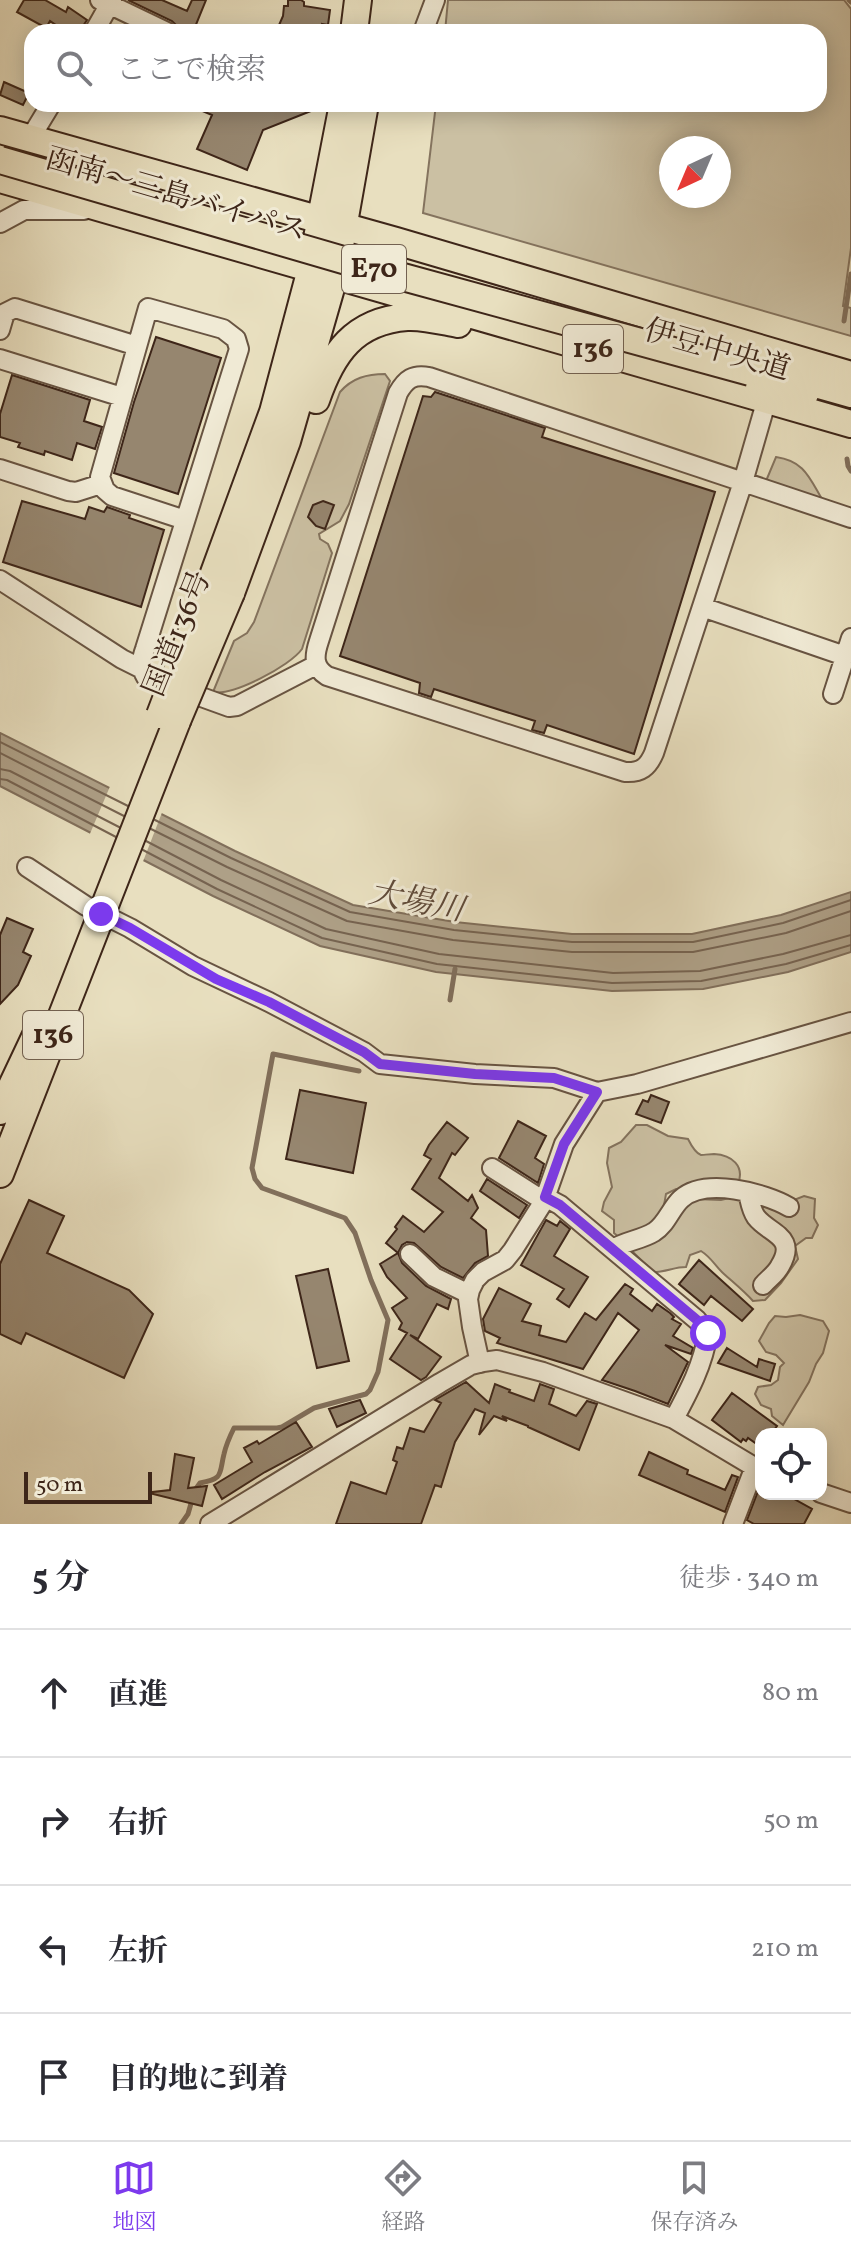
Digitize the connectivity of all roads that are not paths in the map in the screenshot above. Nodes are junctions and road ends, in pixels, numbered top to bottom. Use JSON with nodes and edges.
{"nodes":[{"id":1,"x":358,"y":0,"type":"edge"},
{"id":2,"x":375,"y":0,"type":"edge"},
{"id":3,"x":435,"y":0,"type":"edge"},
{"id":4,"x":107,"y":2,"type":"edge"},
{"id":5,"x":97,"y":24,"type":"edge"},
{"id":6,"x":151,"y":24,"type":"edge"},
{"id":7,"x":355,"y":24,"type":"edge"},
{"id":8,"x":373,"y":24,"type":"edge"},
{"id":9,"x":426,"y":24,"type":"edge"},
{"id":10,"x":46,"y":112,"type":"edge"},
{"id":11,"x":343,"y":112,"type":"edge"},
{"id":12,"x":0,"y":130,"type":"edge"},
{"id":13,"x":31,"y":137,"type":"junction"},
{"id":14,"x":0,"y":160,"type":"edge"},
{"id":15,"x":0,"y":179,"type":"edge"},
{"id":16,"x":110,"y":211,"type":"junction"},
{"id":17,"x":0,"y":223,"type":"edge"},
{"id":18,"x":332,"y":223,"type":"junction"},
{"id":19,"x":323,"y":271,"type":"junction"},
{"id":20,"x":0,"y":330,"type":"edge"},
{"id":21,"x":137,"y":346,"type":"junction"},
{"id":22,"x":0,"y":359,"type":"edge"},
{"id":23,"x":645,"y":363,"type":"junction"},
{"id":24,"x":750,"y":372,"type":"junction"},
{"id":25,"x":851,"y":375,"type":"edge"},
{"id":26,"x":851,"y":394,"type":"edge"},
{"id":27,"x":122,"y":397,"type":"junction"},
{"id":28,"x":767,"y":399,"type":"junction"},
{"id":29,"x":851,"y":408,"type":"edge"},
{"id":30,"x":851,"y":424,"type":"edge"},
{"id":31,"x":0,"y":469,"type":"edge"},
{"id":32,"x":743,"y":482,"type":"junction"},
{"id":33,"x":101,"y":484,"type":"junction"},
{"id":34,"x":270,"y":491,"type":"junction"},
{"id":35,"x":851,"y":518,"type":"edge"},
{"id":36,"x":185,"y":520,"type":"junction"},
{"id":37,"x":0,"y":580,"type":"edge"},
{"id":38,"x":220,"y":589,"type":"junction"},
{"id":39,"x":702,"y":607,"type":"junction"},
{"id":40,"x":851,"y":638,"type":"edge"},
{"id":41,"x":845,"y":656,"type":"junction"},
{"id":42,"x":316,"y":665,"type":"junction"},
{"id":43,"x":142,"y":669,"type":"junction"},
{"id":44,"x":833,"y":694,"type":"dead end"},
{"id":45,"x":27,"y":867,"type":"dead end"},
{"id":46,"x":96,"y":902,"type":"junction"},
{"id":47,"x":851,"y":1022,"type":"edge"},
{"id":48,"x":597,"y":1092,"type":"junction"},
{"id":49,"x":0,"y":1111,"type":"edge"},
{"id":50,"x":492,"y":1168,"type":"dead end"},
{"id":51,"x":0,"y":1174,"type":"edge"},
{"id":52,"x":748,"y":1193,"type":"junction"},
{"id":53,"x":544,"y":1199,"type":"junction"},
{"id":54,"x":789,"y":1207,"type":"dead end"},
{"id":55,"x":613,"y":1249,"type":"junction"},
{"id":56,"x":410,"y":1254,"type":"dead end"},
{"id":57,"x":763,"y":1285,"type":"dead end"},
{"id":58,"x":469,"y":1294,"type":"junction"},
{"id":59,"x":480,"y":1363,"type":"junction"},
{"id":60,"x":674,"y":1419,"type":"junction"},
{"id":61,"x":755,"y":1468,"type":"edge"},
{"id":62,"x":755,"y":1476,"type":"edge"},
{"id":63,"x":827,"y":1495,"type":"edge"},
{"id":64,"x":851,"y":1503,"type":"edge"},
{"id":65,"x":210,"y":1524,"type":"edge"},
{"id":66,"x":733,"y":1524,"type":"edge"}],
"edges":[{"from":1,"to":7,"type":"highway"},
{"from":2,"to":8,"type":"highway"},
{"from":3,"to":9,"type":"street"},
{"from":4,"to":5,"type":"street"},
{"from":4,"to":6,"type":"street"},
{"from":10,"to":13,"type":"street"},
{"from":11,"to":18,"type":"highway","name":"国道136号","number":"136"},
{"from":12,"to":13,"type":"highway","name":"函南～三島バイパス","number":"136"},
{"from":13,"to":18,"type":"highway","name":"函南～三島バイパス","number":"136"},
{"from":14,"to":24,"type":"highway","number":"E70","bridge":true},
{"from":15,"to":16,"type":"highway","name":"函南～三島バイパス","number":"136"},
{"from":16,"to":17,"type":"street"},
{"from":16,"to":19,"type":"highway","name":"函南～三島バイパス","number":"136"},
{"from":18,"to":19,"type":"highway","name":"国道136号","number":"136"},
{"from":18,"to":25,"type":"highway","name":"伊豆中央道","number":"136"},
{"from":19,"to":23,"type":"highway","name":"伊豆中央道","number":"136"},
{"from":19,"to":34,"type":"highway","name":"国道136号","number":"136"},
{"from":19,"to":38,"type":"highway","name":"国道136号","number":"136"},
{"from":20,"to":21,"type":"street"},
{"from":21,"to":27,"type":"street"},
{"from":21,"to":36,"type":"street"},
{"from":22,"to":27,"type":"street"},
{"from":23,"to":28,"type":"highway","name":"伊豆中央道","number":"136"},
{"from":23,"to":34,"type":"highway"},
{"from":24,"to":26,"type":"highway"},
{"from":24,"to":29,"type":"highway"},
{"from":27,"to":33,"type":"street"},
{"from":28,"to":30,"type":"highway","name":"伊豆中央道","number":"136"},
{"from":28,"to":32,"type":"street"},
{"from":31,"to":33,"type":"street"},
{"from":32,"to":35,"type":"street"},
{"from":32,"to":39,"type":"street"},
{"from":32,"to":42,"type":"street"},
{"from":33,"to":36,"type":"street"},
{"from":34,"to":38,"type":"highway","name":"国道136号","number":"136"},
{"from":36,"to":43,"type":"street"},
{"from":37,"to":43,"type":"street"},
{"from":38,"to":46,"type":"highway","name":"国道136号","number":"136","bridge":true},
{"from":39,"to":41,"type":"street"},
{"from":39,"to":42,"type":"street"},
{"from":40,"to":41,"type":"street"},
{"from":41,"to":44,"type":"street"},
{"from":42,"to":43,"type":"street"},
{"from":45,"to":46,"type":"street"},
{"from":46,"to":48,"type":"street"},
{"from":46,"to":49,"type":"highway","name":"国道136号","number":"136"},
{"from":46,"to":51,"type":"highway","name":"国道136号","number":"136"},
{"from":47,"to":48,"type":"street"},
{"from":48,"to":53,"type":"street"},
{"from":50,"to":53,"type":"street"},
{"from":52,"to":54,"type":"street"},
{"from":52,"to":55,"type":"street"},
{"from":52,"to":57,"type":"street"},
{"from":53,"to":55,"type":"street"},
{"from":53,"to":58,"type":"street"},
{"from":55,"to":60,"type":"street"},
{"from":56,"to":58,"type":"street"},
{"from":58,"to":59,"type":"street"},
{"from":59,"to":60,"type":"street"},
{"from":59,"to":65,"type":"street"},
{"from":60,"to":61,"type":"street"},
{"from":62,"to":66,"type":"street"},
{"from":63,"to":64,"type":"street"}]}
